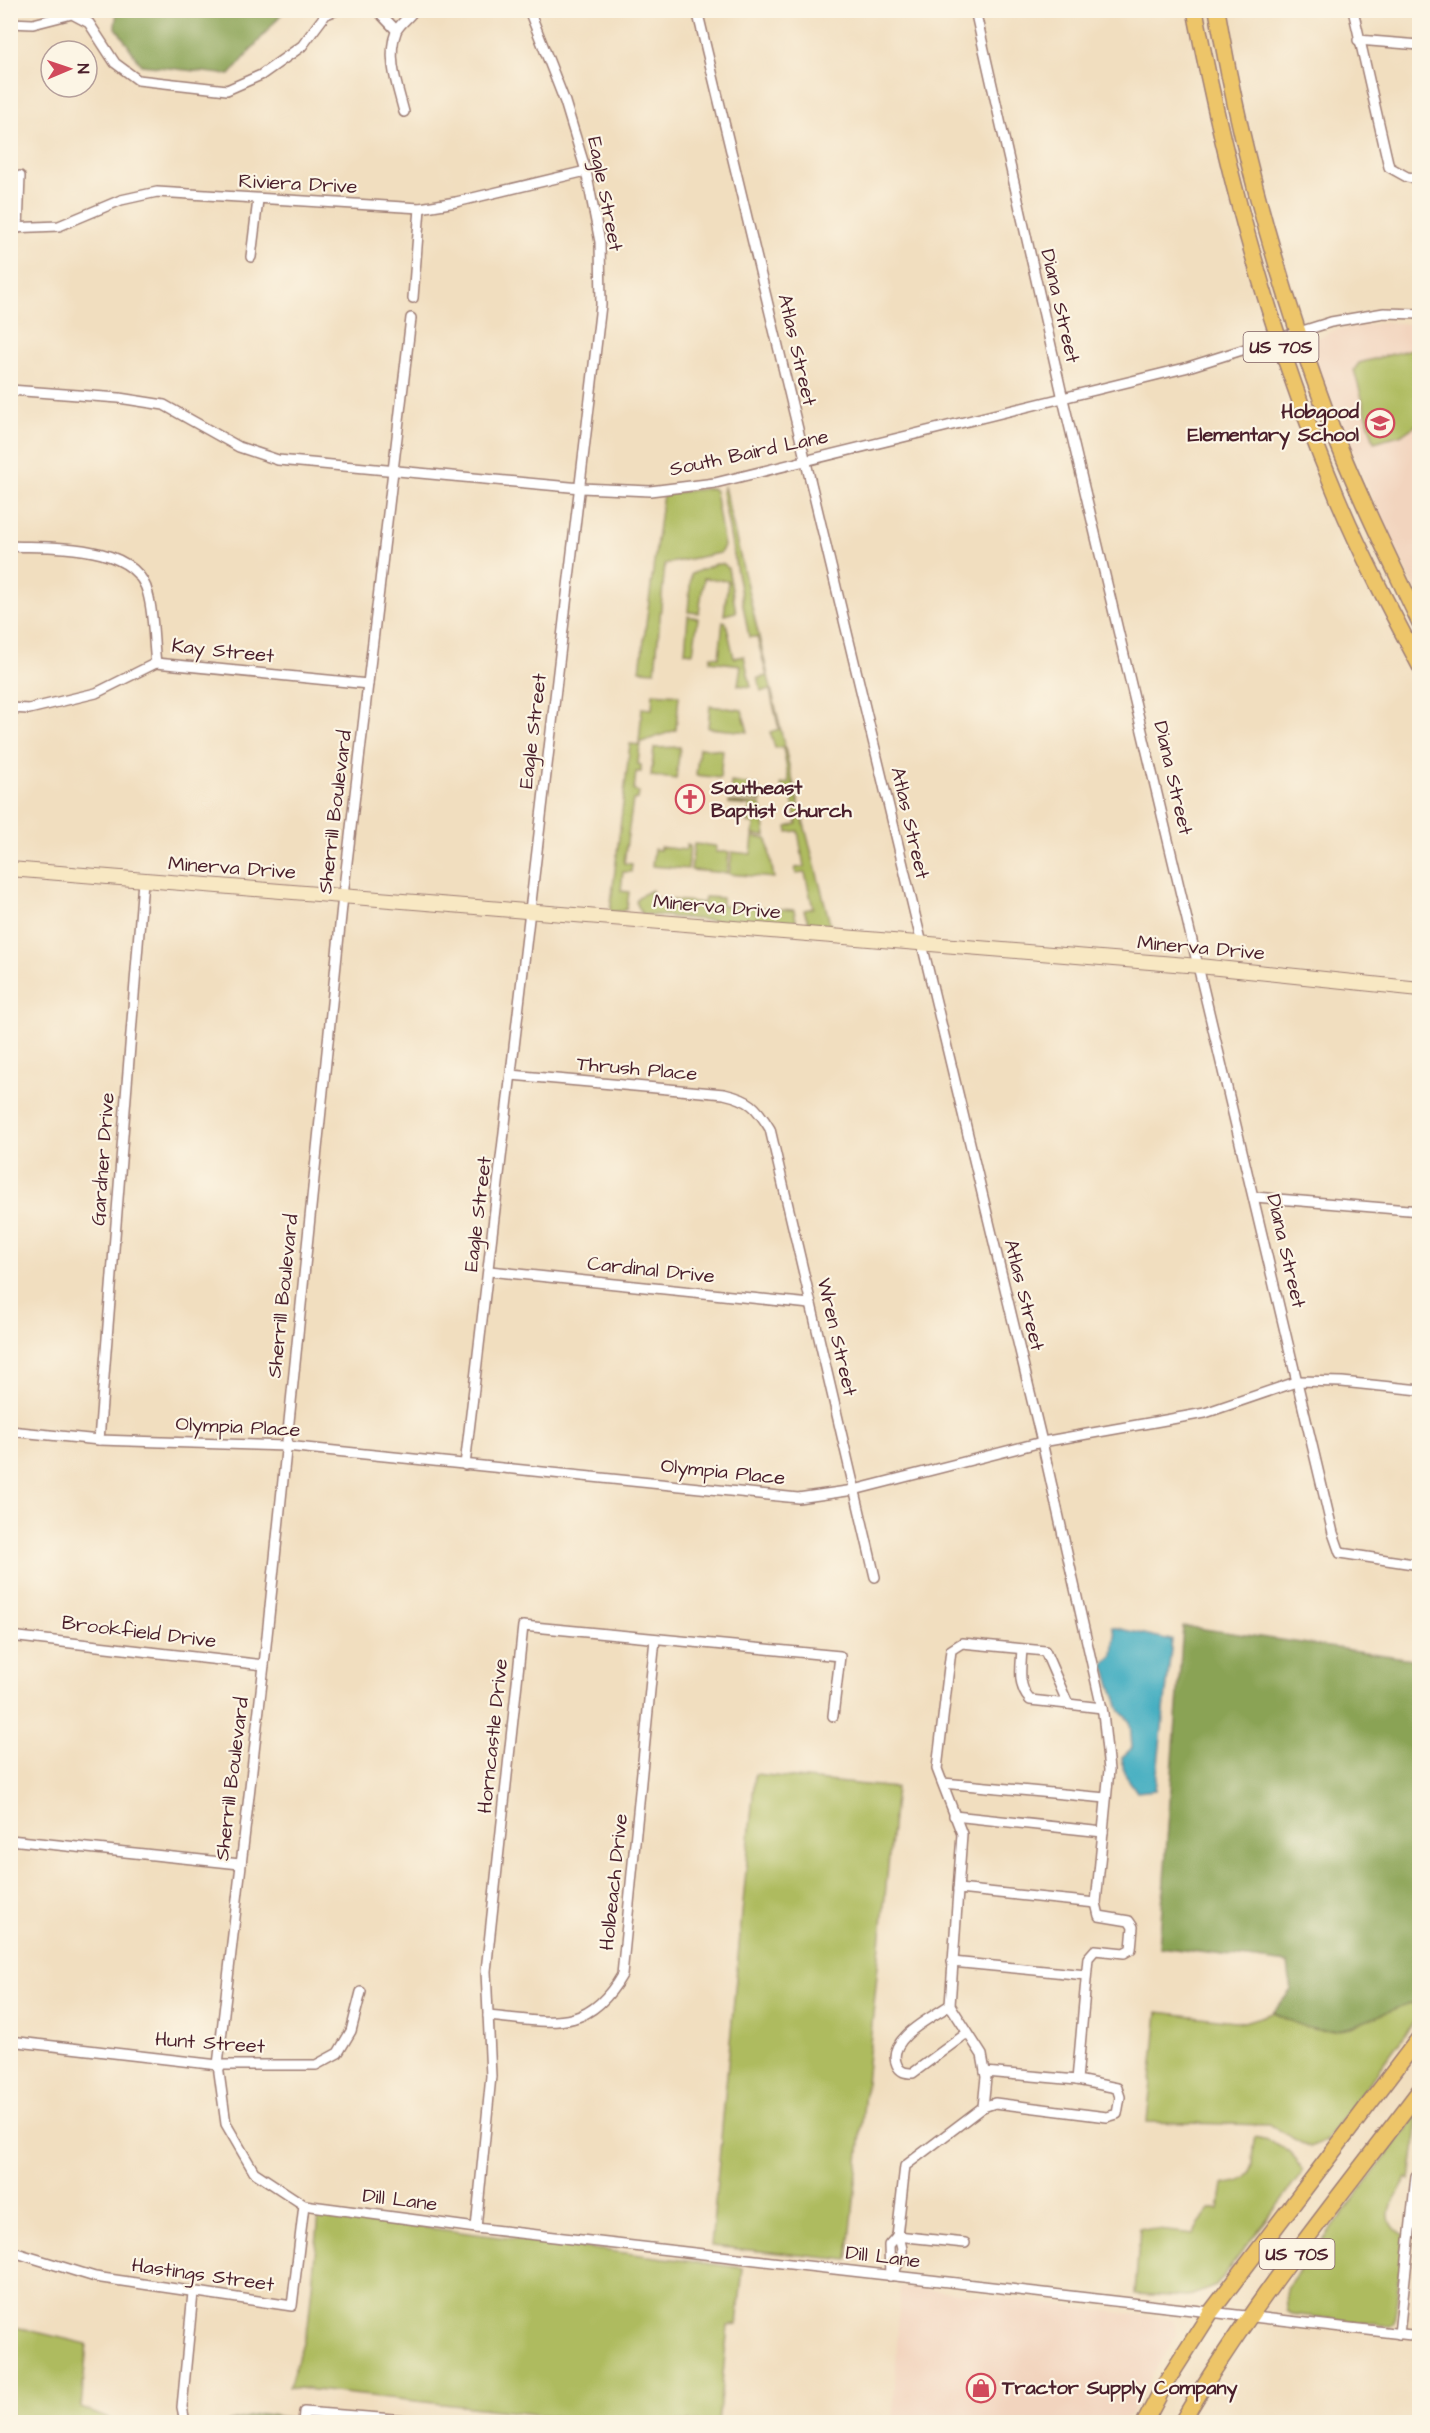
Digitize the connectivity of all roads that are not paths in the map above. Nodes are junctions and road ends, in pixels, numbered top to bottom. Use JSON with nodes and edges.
{"nodes":[{"id":1,"x":337,"y":10,"type":"edge"},
{"id":2,"x":377,"y":10,"type":"edge"},
{"id":3,"x":414,"y":10,"type":"edge"},
{"id":4,"x":529,"y":10,"type":"edge"},
{"id":5,"x":697,"y":10,"type":"edge"},
{"id":6,"x":975,"y":10,"type":"edge"},
{"id":7,"x":1195,"y":10,"type":"edge"},
{"id":8,"x":1217,"y":10,"type":"edge"},
{"id":9,"x":1353,"y":10,"type":"edge"},
{"id":10,"x":10,"y":23,"type":"edge"},
{"id":11,"x":396,"y":30,"type":"junction"},
{"id":12,"x":1358,"y":40,"type":"junction"},
{"id":13,"x":1419,"y":45,"type":"edge"},
{"id":14,"x":404,"y":112,"type":"dead end"},
{"id":15,"x":586,"y":171,"type":"junction"},
{"id":16,"x":20,"y":176,"type":"dead end"},
{"id":17,"x":1419,"y":179,"type":"edge"},
{"id":18,"x":258,"y":200,"type":"junction"},
{"id":19,"x":420,"y":208,"type":"junction"},
{"id":20,"x":14,"y":228,"type":"edge"},
{"id":21,"x":251,"y":257,"type":"dead end"},
{"id":22,"x":413,"y":298,"type":"dead end"},
{"id":23,"x":1419,"y":314,"type":"edge"},
{"id":24,"x":411,"y":318,"type":"dead end"},
{"id":25,"x":1298,"y":332,"type":"junction"},
{"id":26,"x":1278,"y":338,"type":"junction"},
{"id":27,"x":10,"y":390,"type":"edge"},
{"id":28,"x":1063,"y":399,"type":"junction"},
{"id":29,"x":805,"y":462,"type":"junction"},
{"id":30,"x":393,"y":471,"type":"junction"},
{"id":31,"x":581,"y":488,"type":"junction"},
{"id":32,"x":10,"y":546,"type":"edge"},
{"id":33,"x":1419,"y":623,"type":"edge"},
{"id":34,"x":156,"y":663,"type":"junction"},
{"id":35,"x":1419,"y":666,"type":"edge"},
{"id":36,"x":368,"y":684,"type":"junction"},
{"id":37,"x":10,"y":708,"type":"edge"},
{"id":38,"x":10,"y":869,"type":"edge"},
{"id":39,"x":143,"y":881,"type":"junction"},
{"id":40,"x":343,"y":896,"type":"junction"},
{"id":41,"x":530,"y":910,"type":"junction"},
{"id":42,"x":920,"y":944,"type":"junction"},
{"id":43,"x":1199,"y":966,"type":"junction"},
{"id":44,"x":1419,"y":989,"type":"edge"},
{"id":45,"x":511,"y":1075,"type":"junction"},
{"id":46,"x":757,"y":1108,"type":"joint"},
{"id":47,"x":1255,"y":1197,"type":"junction"},
{"id":48,"x":1419,"y":1211,"type":"edge"},
{"id":49,"x":489,"y":1271,"type":"junction"},
{"id":50,"x":810,"y":1304,"type":"junction"},
{"id":51,"x":1299,"y":1382,"type":"junction"},
{"id":52,"x":1419,"y":1390,"type":"edge"},
{"id":53,"x":10,"y":1431,"type":"edge"},
{"id":54,"x":99,"y":1440,"type":"junction"},
{"id":55,"x":1042,"y":1442,"type":"junction"},
{"id":56,"x":286,"y":1446,"type":"junction"},
{"id":57,"x":465,"y":1465,"type":"junction"},
{"id":58,"x":854,"y":1490,"type":"junction"},
{"id":59,"x":1419,"y":1564,"type":"edge"},
{"id":60,"x":875,"y":1577,"type":"dead end"},
{"id":61,"x":10,"y":1636,"type":"edge"},
{"id":62,"x":655,"y":1640,"type":"junction"},
{"id":63,"x":1022,"y":1649,"type":"junction"},
{"id":64,"x":264,"y":1665,"type":"junction"},
{"id":65,"x":1068,"y":1704,"type":"junction"},
{"id":66,"x":1102,"y":1708,"type":"junction"},
{"id":67,"x":833,"y":1716,"type":"dead end"},
{"id":68,"x":942,"y":1783,"type":"junction"},
{"id":69,"x":1106,"y":1798,"type":"junction"},
{"id":70,"x":954,"y":1816,"type":"junction"},
{"id":71,"x":1102,"y":1832,"type":"junction"},
{"id":72,"x":10,"y":1840,"type":"edge"},
{"id":73,"x":240,"y":1864,"type":"junction"},
{"id":74,"x":958,"y":1889,"type":"junction"},
{"id":75,"x":1096,"y":1903,"type":"junction"},
{"id":76,"x":952,"y":1962,"type":"junction"},
{"id":77,"x":1086,"y":1975,"type":"junction"},
{"id":78,"x":361,"y":1992,"type":"dead end"},
{"id":79,"x":950,"y":2005,"type":"junction"},
{"id":80,"x":488,"y":2016,"type":"junction"},
{"id":81,"x":967,"y":2032,"type":"junction"},
{"id":82,"x":1419,"y":2037,"type":"edge"},
{"id":83,"x":10,"y":2041,"type":"edge"},
{"id":84,"x":218,"y":2065,"type":"junction"},
{"id":85,"x":985,"y":2072,"type":"junction"},
{"id":86,"x":1077,"y":2080,"type":"junction"},
{"id":87,"x":1419,"y":2090,"type":"edge"},
{"id":88,"x":983,"y":2107,"type":"junction"},
{"id":89,"x":1416,"y":2176,"type":"dead end"},
{"id":90,"x":304,"y":2205,"type":"junction"},
{"id":91,"x":342,"y":2211,"type":"joint"},
{"id":92,"x":476,"y":2228,"type":"junction"},
{"id":93,"x":897,"y":2236,"type":"junction"},
{"id":94,"x":965,"y":2243,"type":"dead end"},
{"id":95,"x":10,"y":2251,"type":"edge"},
{"id":96,"x":890,"y":2276,"type":"junction"},
{"id":97,"x":193,"y":2293,"type":"junction"},
{"id":98,"x":1211,"y":2312,"type":"junction"},
{"id":99,"x":1250,"y":2316,"type":"junction"},
{"id":100,"x":1399,"y":2334,"type":"junction"},
{"id":101,"x":1419,"y":2336,"type":"edge"},
{"id":102,"x":185,"y":2422,"type":"edge"},
{"id":103,"x":303,"y":2422,"type":"edge"},
{"id":104,"x":415,"y":2422,"type":"edge"},
{"id":105,"x":431,"y":2422,"type":"edge"},
{"id":106,"x":1145,"y":2422,"type":"edge"},
{"id":107,"x":1182,"y":2422,"type":"edge"}],
"edges":[{"from":1,"to":10,"type":"street"},
{"from":2,"to":11,"type":"street"},
{"from":3,"to":11,"type":"street"},
{"from":4,"to":15,"type":"street","name":"Eagle Street"},
{"from":5,"to":29,"type":"street","name":"Atlas Street"},
{"from":6,"to":28,"type":"street","name":"Diana Street"},
{"from":7,"to":26,"type":"main road","number":"US 70S"},
{"from":8,"to":25,"type":"main road","number":"US 70S"},
{"from":9,"to":12,"type":"street"},
{"from":11,"to":14,"type":"street"},
{"from":12,"to":13,"type":"street"},
{"from":12,"to":17,"type":"street"},
{"from":15,"to":19,"type":"street","name":"Riviera Drive"},
{"from":15,"to":31,"type":"street","name":"Eagle Street"},
{"from":16,"to":20,"type":"street"},
{"from":18,"to":19,"type":"street","name":"Riviera Drive"},
{"from":18,"to":20,"type":"street","name":"Riviera Drive"},
{"from":18,"to":21,"type":"street"},
{"from":19,"to":22,"type":"street"},
{"from":23,"to":25,"type":"street","name":"South Baird Lane"},
{"from":24,"to":30,"type":"street","name":"Sherrill Boulevard"},
{"from":25,"to":26,"type":"street","name":"South Baird Lane"},
{"from":25,"to":33,"type":"main road","number":"US 70S"},
{"from":26,"to":28,"type":"street","name":"South Baird Lane"},
{"from":26,"to":35,"type":"main road","number":"US 70S"},
{"from":27,"to":30,"type":"street","name":"South Baird Lane"},
{"from":28,"to":29,"type":"street","name":"South Baird Lane"},
{"from":28,"to":43,"type":"street","name":"Diana Street"},
{"from":29,"to":31,"type":"street","name":"South Baird Lane"},
{"from":29,"to":42,"type":"street","name":"Atlas Street"},
{"from":30,"to":31,"type":"street","name":"South Baird Lane"},
{"from":30,"to":36,"type":"street","name":"Sherrill Boulevard"},
{"from":31,"to":41,"type":"street","name":"Eagle Street"},
{"from":32,"to":34,"type":"street"},
{"from":34,"to":36,"type":"street","name":"Kay Street"},
{"from":34,"to":37,"type":"street","name":"Kay Street"},
{"from":36,"to":40,"type":"street","name":"Sherrill Boulevard"},
{"from":38,"to":39,"type":"street","name":"Minerva Drive"},
{"from":39,"to":40,"type":"street","name":"Minerva Drive"},
{"from":39,"to":54,"type":"street","name":"Gardner Drive"},
{"from":40,"to":41,"type":"street","name":"Minerva Drive"},
{"from":40,"to":56,"type":"street","name":"Sherrill Boulevard"},
{"from":41,"to":42,"type":"street","name":"Minerva Drive"},
{"from":41,"to":45,"type":"street","name":"Eagle Street"},
{"from":42,"to":43,"type":"street","name":"Minerva Drive"},
{"from":42,"to":55,"type":"street","name":"Atlas Street"},
{"from":43,"to":44,"type":"street","name":"Minerva Drive"},
{"from":43,"to":47,"type":"street","name":"Diana Street"},
{"from":45,"to":46,"type":"street","name":"Thrush Place"},
{"from":45,"to":49,"type":"street","name":"Eagle Street"},
{"from":46,"to":50,"type":"street","name":"Wren Street"},
{"from":47,"to":48,"type":"street"},
{"from":47,"to":51,"type":"street","name":"Diana Street"},
{"from":49,"to":50,"type":"street","name":"Cardinal Drive"},
{"from":49,"to":57,"type":"street","name":"Eagle Street"},
{"from":50,"to":58,"type":"street","name":"Wren Street"},
{"from":51,"to":52,"type":"street","name":"Olympia Place"},
{"from":51,"to":55,"type":"street","name":"Olympia Place"},
{"from":51,"to":59,"type":"street","name":"Diana Street"},
{"from":53,"to":54,"type":"street","name":"Olympia Place"},
{"from":54,"to":56,"type":"street","name":"Olympia Place"},
{"from":55,"to":58,"type":"street","name":"Olympia Place"},
{"from":55,"to":66,"type":"street","name":"Atlas Street"},
{"from":56,"to":57,"type":"street","name":"Olympia Place"},
{"from":56,"to":64,"type":"street","name":"Sherrill Boulevard"},
{"from":57,"to":58,"type":"street","name":"Olympia Place"},
{"from":58,"to":60,"type":"street","name":"Wren Street"},
{"from":61,"to":64,"type":"street","name":"Brookfield Drive"},
{"from":62,"to":67,"type":"street","name":"Horncastle Drive"},
{"from":62,"to":80,"type":"street","name":"Holbeach Drive"},
{"from":62,"to":80,"type":"street","name":"Horncastle Drive"},
{"from":63,"to":65,"type":"street"},
{"from":63,"to":65,"type":"street"},
{"from":63,"to":68,"type":"street"},
{"from":64,"to":73,"type":"street","name":"Sherrill Boulevard"},
{"from":65,"to":66,"type":"street"},
{"from":66,"to":69,"type":"street","name":"Atlas Street"},
{"from":68,"to":69,"type":"street"},
{"from":68,"to":70,"type":"street"},
{"from":69,"to":71,"type":"street","name":"Atlas Street"},
{"from":70,"to":71,"type":"street"},
{"from":70,"to":74,"type":"street"},
{"from":71,"to":75,"type":"street","name":"Atlas Street"},
{"from":72,"to":73,"type":"street"},
{"from":73,"to":84,"type":"street","name":"Sherrill Boulevard"},
{"from":74,"to":75,"type":"street"},
{"from":74,"to":76,"type":"street"},
{"from":75,"to":77,"type":"street"},
{"from":76,"to":77,"type":"street"},
{"from":76,"to":79,"type":"street"},
{"from":77,"to":86,"type":"street"},
{"from":78,"to":84,"type":"street","name":"Hunt Street"},
{"from":79,"to":81,"type":"street"},
{"from":79,"to":81,"type":"street"},
{"from":80,"to":92,"type":"street","name":"Horncastle Drive"},
{"from":81,"to":85,"type":"street"},
{"from":82,"to":98,"type":"main road","number":"US 70S"},
{"from":83,"to":84,"type":"street","name":"Hunt Street"},
{"from":84,"to":90,"type":"street","name":"Sherrill Boulevard"},
{"from":85,"to":86,"type":"street"},
{"from":85,"to":88,"type":"street"},
{"from":86,"to":88,"type":"street"},
{"from":87,"to":99,"type":"main road","number":"US 70S"},
{"from":88,"to":93,"type":"street"},
{"from":89,"to":100,"type":"street"},
{"from":90,"to":91,"type":"street","name":"Sherrill Boulevard"},
{"from":90,"to":97,"type":"street","name":"Hastings Street"},
{"from":91,"to":92,"type":"street","name":"Dill Lane"},
{"from":92,"to":96,"type":"street","name":"Dill Lane"},
{"from":93,"to":94,"type":"street"},
{"from":93,"to":96,"type":"street"},
{"from":93,"to":96,"type":"street"},
{"from":95,"to":97,"type":"street","name":"Hastings Street"},
{"from":96,"to":98,"type":"street","name":"Dill Lane"},
{"from":97,"to":102,"type":"street"},
{"from":98,"to":99,"type":"street","name":"Dill Lane"},
{"from":98,"to":106,"type":"main road","number":"US 70S"},
{"from":99,"to":100,"type":"street","name":"Dill Lane"},
{"from":99,"to":107,"type":"main road","number":"US 70S"},
{"from":100,"to":101,"type":"street","name":"Dill Lane"},
{"from":103,"to":104,"type":"street"},
{"from":104,"to":105,"type":"street"}]}
